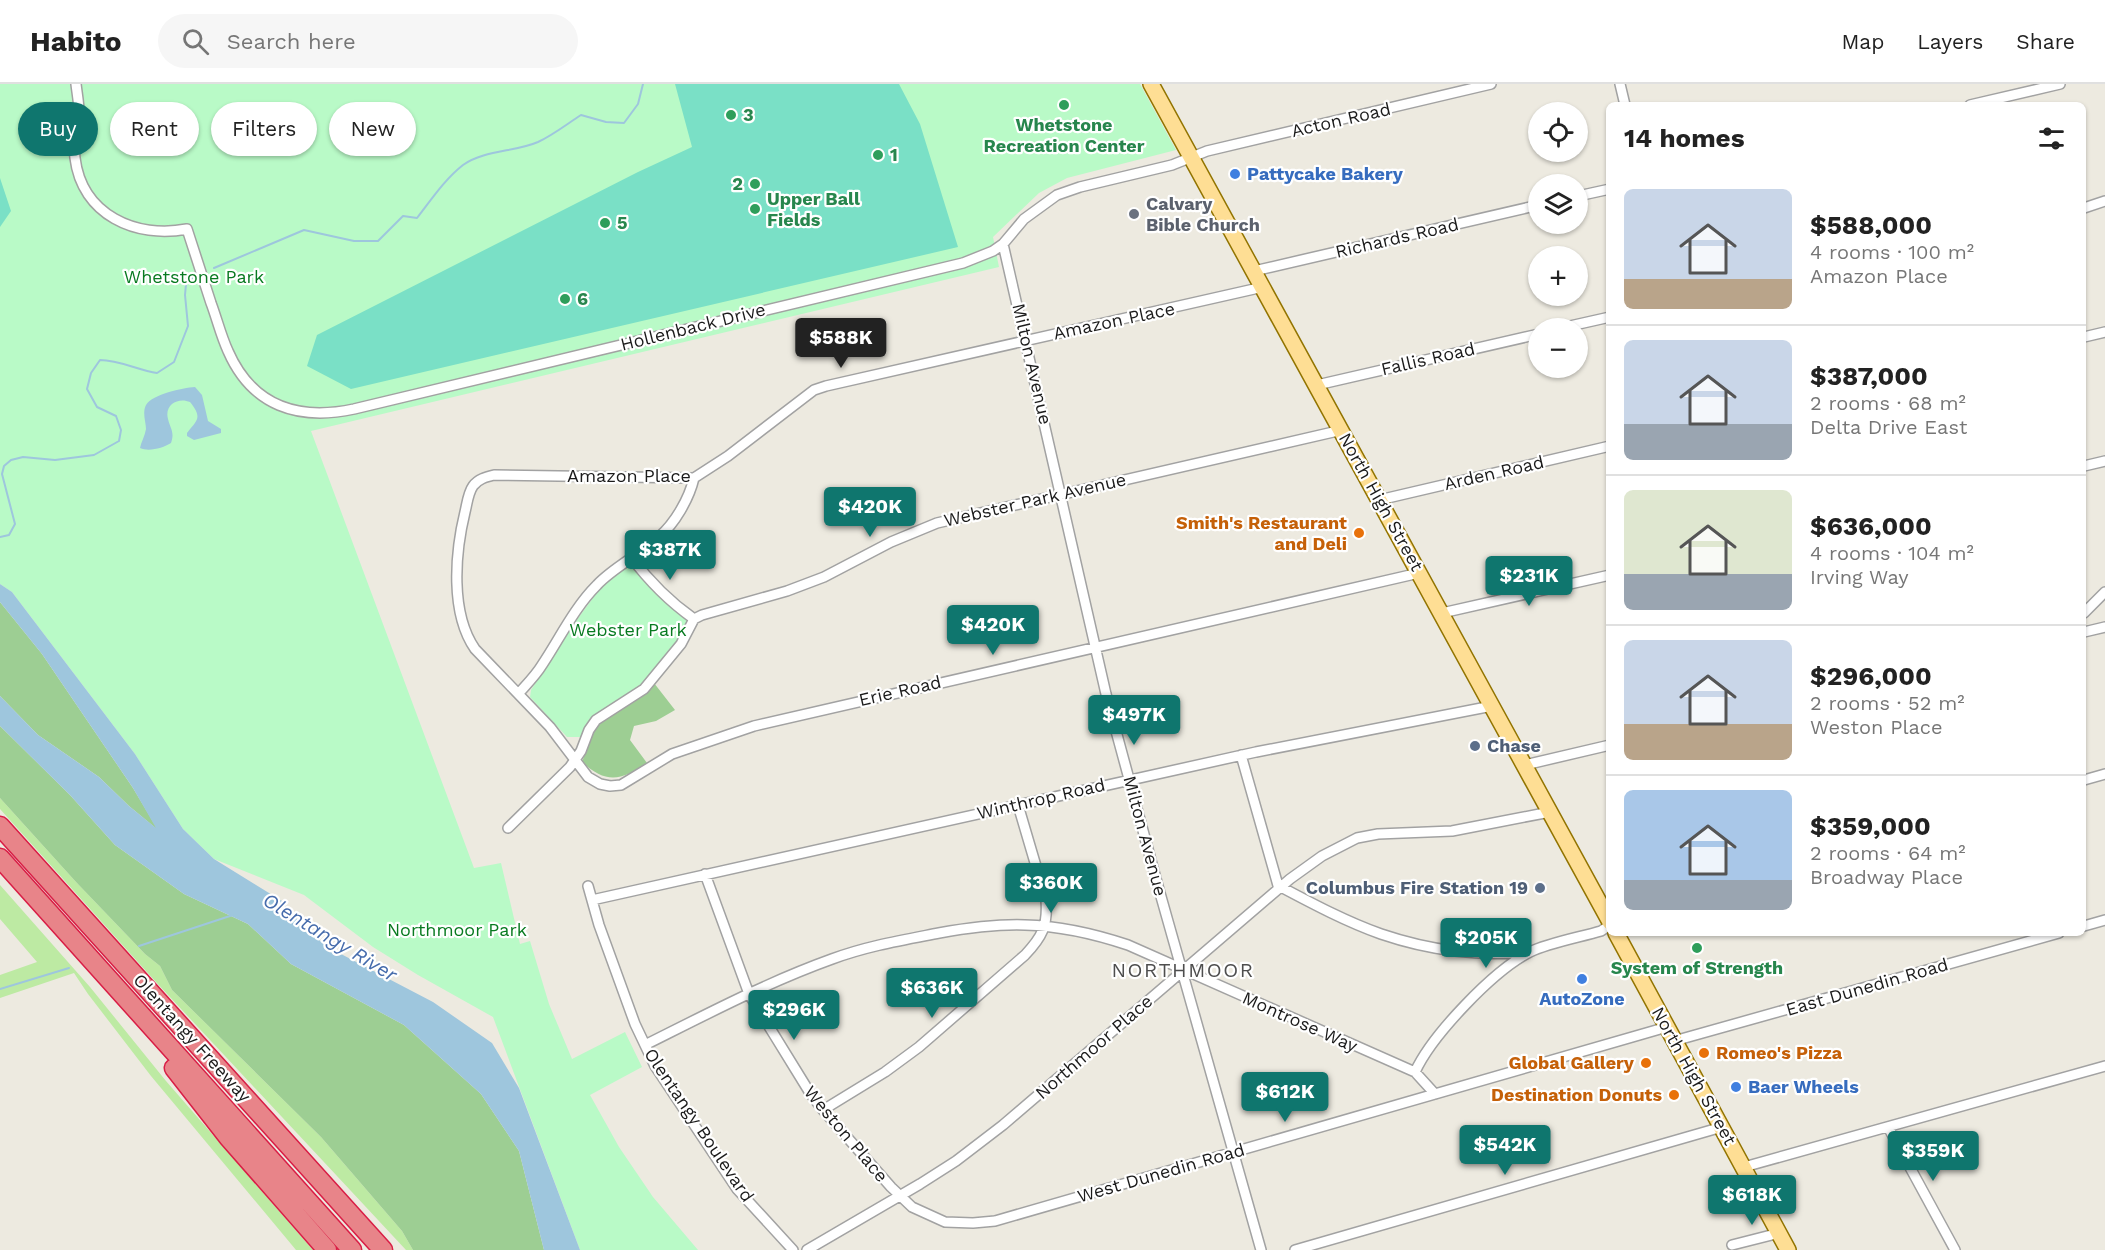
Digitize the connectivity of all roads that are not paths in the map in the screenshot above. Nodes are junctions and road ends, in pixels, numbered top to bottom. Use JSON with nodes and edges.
{"nodes":[{"id":1,"x":75,"y":84,"type":"edge"},
{"id":2,"x":1151,"y":84,"type":"edge"},
{"id":3,"x":1491,"y":84,"type":"edge"},
{"id":4,"x":1620,"y":84,"type":"edge"},
{"id":5,"x":2060,"y":84,"type":"edge"},
{"id":6,"x":1623,"y":102,"type":"edge"},
{"id":7,"x":1983,"y":102,"type":"edge"},
{"id":8,"x":1191,"y":156,"type":"junction"},
{"id":9,"x":1606,"y":190,"type":"edge"},
{"id":10,"x":1588,"y":194,"type":"edge"},
{"id":11,"x":2105,"y":201,"type":"edge"},
{"id":12,"x":2086,"y":207,"type":"edge"},
{"id":13,"x":1528,"y":208,"type":"edge"},
{"id":14,"x":1003,"y":244,"type":"junction"},
{"id":15,"x":1254,"y":271,"type":"junction"},
{"id":16,"x":1263,"y":287,"type":"junction"},
{"id":17,"x":1606,"y":318,"type":"edge"},
{"id":18,"x":1588,"y":322,"type":"edge"},
{"id":19,"x":2105,"y":332,"type":"edge"},
{"id":20,"x":1528,"y":337,"type":"edge"},
{"id":21,"x":2086,"y":337,"type":"edge"},
{"id":22,"x":1026,"y":340,"type":"junction"},
{"id":23,"x":1317,"y":385,"type":"junction"},
{"id":24,"x":1341,"y":430,"type":"junction"},
{"id":25,"x":1606,"y":448,"type":"edge"},
{"id":26,"x":2105,"y":461,"type":"edge"},
{"id":27,"x":2086,"y":466,"type":"edge"},
{"id":28,"x":694,"y":478,"type":"junction"},
{"id":29,"x":1061,"y":493,"type":"junction"},
{"id":30,"x":1379,"y":500,"type":"junction"},
{"id":31,"x":631,"y":557,"type":"junction"},
{"id":32,"x":1419,"y":573,"type":"junction"},
{"id":33,"x":1606,"y":576,"type":"edge"},
{"id":34,"x":2105,"y":592,"type":"edge"},
{"id":35,"x":2086,"y":611,"type":"edge"},
{"id":36,"x":1442,"y":613,"type":"junction"},
{"id":37,"x":694,"y":619,"type":"junction"},
{"id":38,"x":2105,"y":627,"type":"edge"},
{"id":39,"x":2086,"y":632,"type":"edge"},
{"id":40,"x":1096,"y":646,"type":"junction"},
{"id":41,"x":519,"y":693,"type":"junction"},
{"id":42,"x":1492,"y":706,"type":"junction"},
{"id":43,"x":584,"y":741,"type":"junction"},
{"id":44,"x":563,"y":742,"type":"junction"},
{"id":45,"x":1606,"y":746,"type":"edge"},
{"id":46,"x":1241,"y":755,"type":"junction"},
{"id":47,"x":576,"y":760,"type":"junction"},
{"id":48,"x":1525,"y":765,"type":"junction"},
{"id":49,"x":2105,"y":774,"type":"edge"},
{"id":50,"x":1129,"y":779,"type":"junction"},
{"id":51,"x":2086,"y":779,"type":"edge"},
{"id":52,"x":1018,"y":804,"type":"junction"},
{"id":53,"x":1550,"y":812,"type":"junction"},
{"id":54,"x":0,"y":826,"type":"edge"},
{"id":55,"x":508,"y":828,"type":"dead end"},
{"id":56,"x":0,"y":858,"type":"edge"},
{"id":57,"x":705,"y":874,"type":"junction"},
{"id":58,"x":588,"y":886,"type":"dead end"},
{"id":59,"x":1280,"y":888,"type":"junction"},
{"id":60,"x":592,"y":900,"type":"junction"},
{"id":61,"x":1606,"y":916,"type":"edge"},
{"id":62,"x":2105,"y":920,"type":"edge"},
{"id":63,"x":2086,"y":925,"type":"edge"},
{"id":64,"x":1045,"y":927,"type":"junction"},
{"id":65,"x":1606,"y":927,"type":"edge"},
{"id":66,"x":1618,"y":936,"type":"edge"},
{"id":67,"x":2047,"y":936,"type":"edge"},
{"id":68,"x":82,"y":948,"type":"junction"},
{"id":69,"x":1531,"y":951,"type":"junction"},
{"id":70,"x":1182,"y":970,"type":"junction"},
{"id":71,"x":749,"y":994,"type":"junction"},
{"id":72,"x":1671,"y":1034,"type":"junction"},
{"id":73,"x":645,"y":1045,"type":"junction"},
{"id":74,"x":2105,"y":1066,"type":"edge"},
{"id":75,"x":1415,"y":1072,"type":"junction"},
{"id":76,"x":1435,"y":1094,"type":"junction"},
{"id":77,"x":823,"y":1110,"type":"junction"},
{"id":78,"x":1722,"y":1127,"type":"junction"},
{"id":79,"x":1888,"y":1127,"type":"junction"},
{"id":80,"x":1233,"y":1152,"type":"junction"},
{"id":81,"x":1744,"y":1167,"type":"junction"},
{"id":82,"x":900,"y":1196,"type":"junction"},
{"id":83,"x":1779,"y":1233,"type":"junction"},
{"id":84,"x":1732,"y":1245,"type":"dead end"},
{"id":85,"x":327,"y":1250,"type":"edge"},
{"id":86,"x":352,"y":1250,"type":"edge"},
{"id":87,"x":384,"y":1250,"type":"edge"},
{"id":88,"x":793,"y":1250,"type":"edge"},
{"id":89,"x":807,"y":1250,"type":"edge"},
{"id":90,"x":1261,"y":1250,"type":"edge"},
{"id":91,"x":1295,"y":1250,"type":"edge"},
{"id":92,"x":1788,"y":1250,"type":"edge"},
{"id":93,"x":1954,"y":1250,"type":"edge"}],
"edges":[{"from":1,"to":14,"type":"street","name":"Hollenback Drive"},
{"from":2,"to":8,"type":"main road","name":"North High Street"},
{"from":3,"to":8,"type":"street","name":"Acton Road"},
{"from":4,"to":6,"type":"street"},
{"from":5,"to":7,"type":"street"},
{"from":8,"to":14,"type":"street","name":"Hollenback Drive"},
{"from":8,"to":15,"type":"main road","name":"North High Street"},
{"from":9,"to":10,"type":"street"},
{"from":11,"to":12,"type":"street"},
{"from":13,"to":15,"type":"street","name":"Richards Road"},
{"from":14,"to":22,"type":"street","name":"Milton Avenue"},
{"from":15,"to":16,"type":"main road","name":"North High Street"},
{"from":16,"to":22,"type":"street","name":"Amazon Place"},
{"from":16,"to":23,"type":"main road","name":"North High Street"},
{"from":17,"to":18,"type":"street"},
{"from":19,"to":21,"type":"street"},
{"from":20,"to":23,"type":"street","name":"Fallis Road"},
{"from":22,"to":28,"type":"street","name":"Amazon Place"},
{"from":22,"to":29,"type":"street","name":"Milton Avenue"},
{"from":23,"to":24,"type":"main road","name":"North High Street"},
{"from":24,"to":29,"type":"street","name":"Webster Park Avenue"},
{"from":24,"to":30,"type":"main road","name":"North High Street"},
{"from":25,"to":30,"type":"street","name":"Arden Road"},
{"from":26,"to":27,"type":"street"},
{"from":28,"to":31,"type":"street"},
{"from":28,"to":41,"type":"street","name":"Amazon Place"},
{"from":29,"to":37,"type":"street","name":"Webster Park Avenue"},
{"from":29,"to":40,"type":"street","name":"Milton Avenue"},
{"from":30,"to":32,"type":"main road","name":"North High Street"},
{"from":31,"to":37,"type":"street"},
{"from":31,"to":41,"type":"street"},
{"from":32,"to":36,"type":"main road","name":"North High Street"},
{"from":32,"to":40,"type":"street","name":"Erie Road"},
{"from":33,"to":36,"type":"street"},
{"from":34,"to":35,"type":"street"},
{"from":36,"to":42,"type":"main road","name":"North High Street"},
{"from":37,"to":43,"type":"street"},
{"from":38,"to":39,"type":"street"},
{"from":40,"to":47,"type":"street","name":"Erie Road"},
{"from":40,"to":50,"type":"street","name":"Milton Avenue"},
{"from":41,"to":44,"type":"street"},
{"from":42,"to":46,"type":"street","name":"Winthrop Road"},
{"from":42,"to":48,"type":"main road","name":"North High Street"},
{"from":43,"to":44,"type":"street"},
{"from":43,"to":47,"type":"street"},
{"from":44,"to":47,"type":"street"},
{"from":45,"to":48,"type":"street"},
{"from":46,"to":50,"type":"street","name":"Winthrop Road"},
{"from":46,"to":59,"type":"street"},
{"from":47,"to":55,"type":"street"},
{"from":48,"to":53,"type":"main road","name":"North High Street"},
{"from":49,"to":51,"type":"street"},
{"from":50,"to":52,"type":"street","name":"Winthrop Road"},
{"from":50,"to":70,"type":"street","name":"Milton Avenue"},
{"from":52,"to":57,"type":"street","name":"Winthrop Road"},
{"from":52,"to":64,"type":"street"},
{"from":53,"to":59,"type":"street","name":"Northmoor Place"},
{"from":53,"to":61,"type":"main road","name":"North High Street"},
{"from":54,"to":87,"type":"highway","name":"Olentangy Freeway"},
{"from":56,"to":68,"type":"highway","name":"Olentangy Freeway"},
{"from":57,"to":60,"type":"street","name":"Winthrop Road"},
{"from":57,"to":71,"type":"street","name":"Weston Place"},
{"from":58,"to":60,"type":"street","name":"Olentangy Boulevard"},
{"from":59,"to":69,"type":"street"},
{"from":59,"to":70,"type":"street","name":"Northmoor Place"},
{"from":60,"to":73,"type":"street","name":"Olentangy Boulevard"},
{"from":62,"to":63,"type":"street"},
{"from":64,"to":70,"type":"street","name":"Montrose Way"},
{"from":64,"to":71,"type":"street","name":"Montrose Way"},
{"from":64,"to":77,"type":"street"},
{"from":65,"to":69,"type":"street"},
{"from":66,"to":72,"type":"main road","name":"North High Street"},
{"from":67,"to":72,"type":"street","name":"East Dunedin Road"},
{"from":68,"to":85,"type":"highway"},
{"from":68,"to":86,"type":"highway","name":"Olentangy Freeway"},
{"from":69,"to":75,"type":"street"},
{"from":70,"to":75,"type":"street","name":"Montrose Way"},
{"from":70,"to":80,"type":"street","name":"Milton Avenue"},
{"from":70,"to":82,"type":"street","name":"Northmoor Place"},
{"from":71,"to":73,"type":"street","name":"Montrose Way"},
{"from":71,"to":77,"type":"street","name":"Weston Place"},
{"from":72,"to":76,"type":"street","name":"West Dunedin Road"},
{"from":72,"to":78,"type":"main road","name":"North High Street"},
{"from":73,"to":88,"type":"street","name":"Olentangy Boulevard"},
{"from":74,"to":79,"type":"street"},
{"from":75,"to":76,"type":"street","name":"Montrose Way"},
{"from":76,"to":80,"type":"street","name":"West Dunedin Road"},
{"from":77,"to":82,"type":"street","name":"Weston Place"},
{"from":78,"to":81,"type":"main road","name":"North High Street"},
{"from":78,"to":91,"type":"street"},
{"from":79,"to":81,"type":"street"},
{"from":79,"to":93,"type":"street"},
{"from":80,"to":82,"type":"street","name":"West Dunedin Road"},
{"from":80,"to":90,"type":"street","name":"Milton Avenue"},
{"from":81,"to":83,"type":"main road","name":"North High Street"},
{"from":82,"to":89,"type":"street","name":"Northmoor Place"},
{"from":83,"to":84,"type":"street"},
{"from":83,"to":92,"type":"main road","name":"North High Street"}]}
